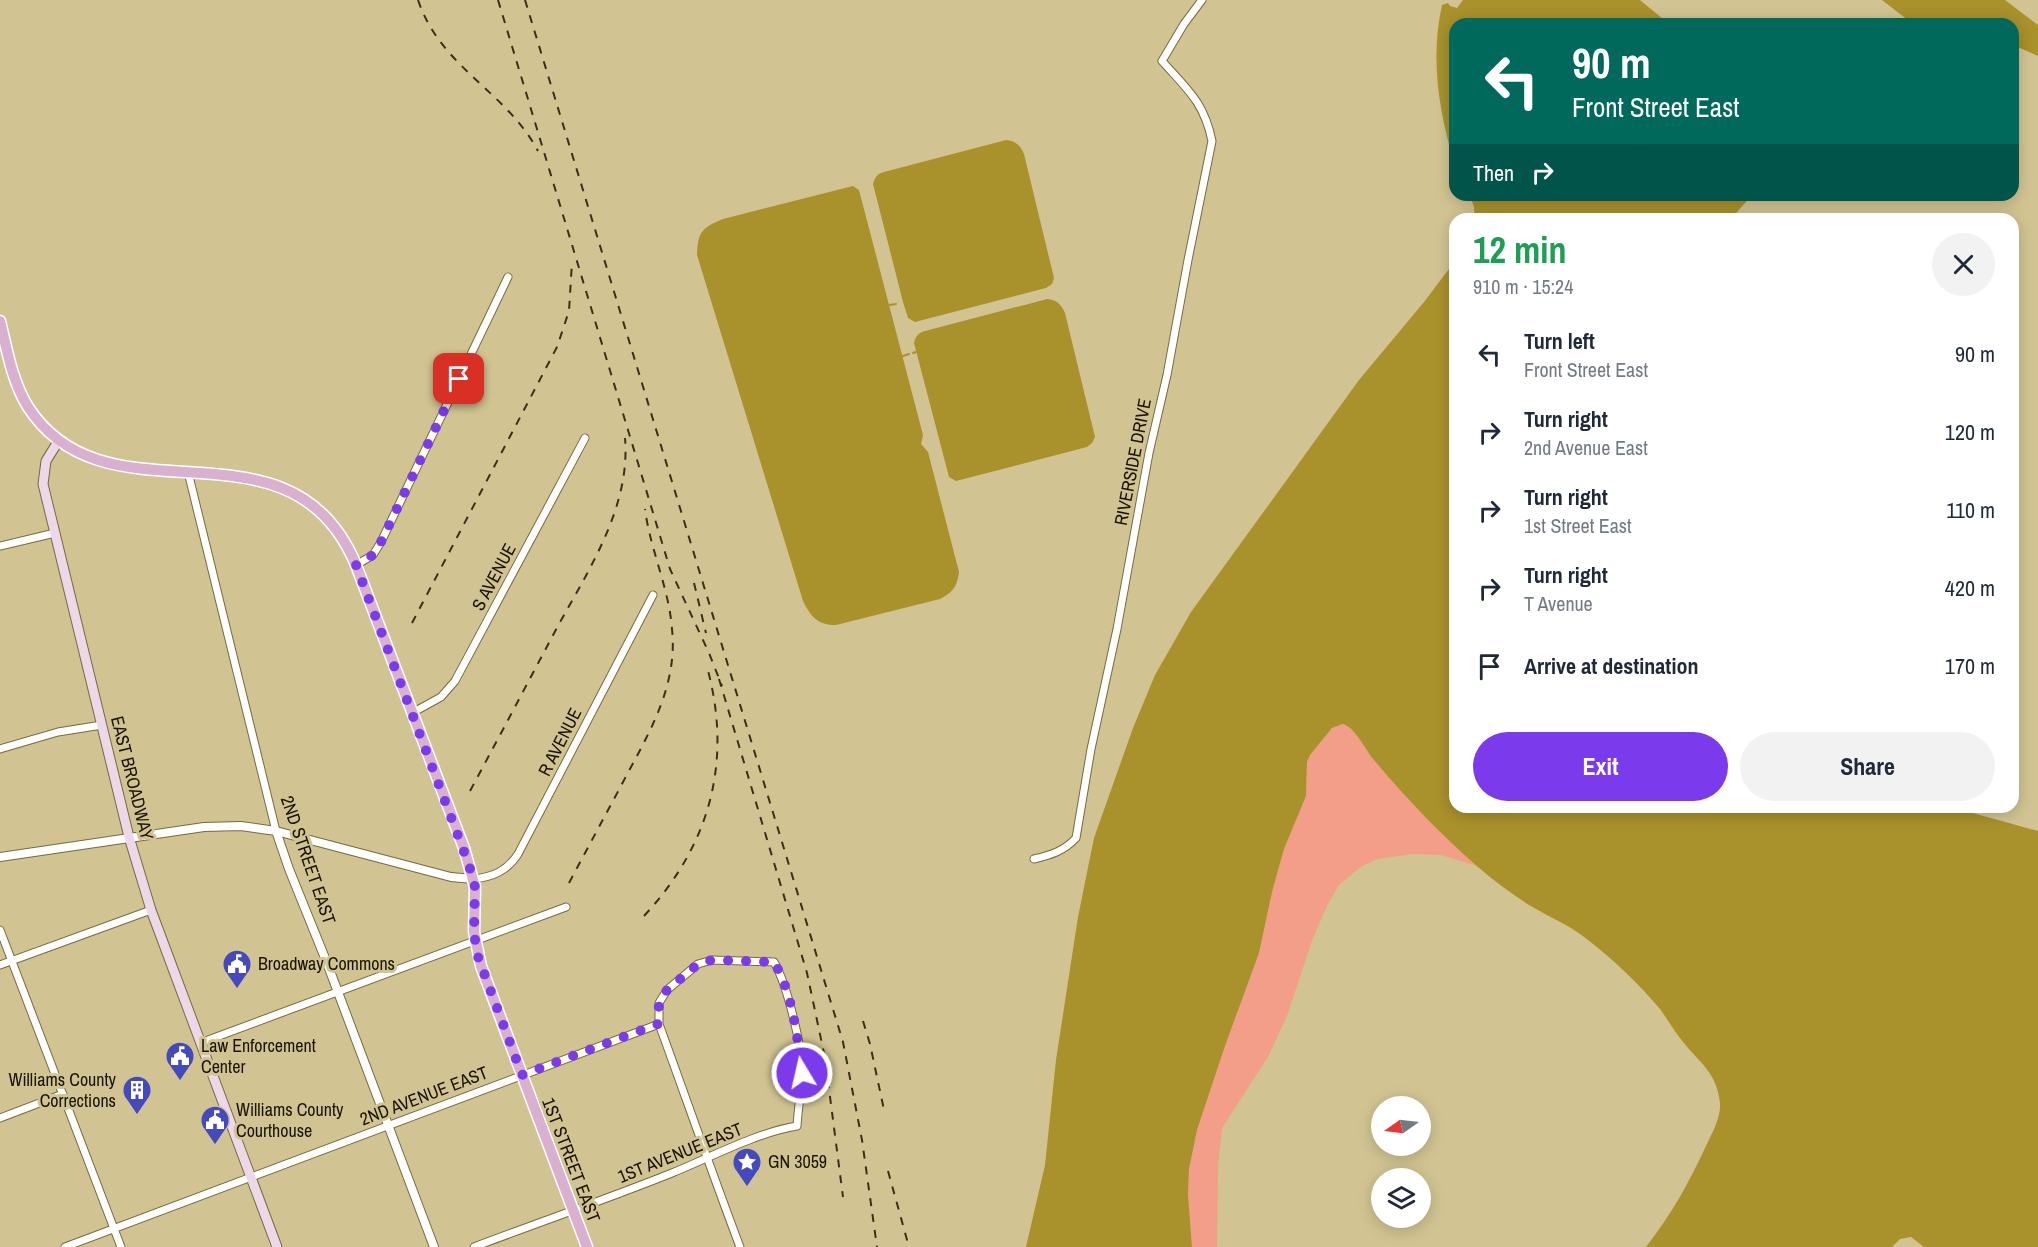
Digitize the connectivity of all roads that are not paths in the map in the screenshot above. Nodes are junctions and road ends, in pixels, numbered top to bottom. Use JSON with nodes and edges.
{"nodes":[{"id":1,"x":1202,"y":0,"type":"edge"},
{"id":2,"x":508,"y":277,"type":"dead end"},
{"id":3,"x":0,"y":321,"type":"edge"},
{"id":4,"x":585,"y":438,"type":"dead end"},
{"id":5,"x":59,"y":440,"type":"junction"},
{"id":6,"x":188,"y":472,"type":"junction"},
{"id":7,"x":55,"y":533,"type":"junction"},
{"id":8,"x":0,"y":546,"type":"edge"},
{"id":9,"x":356,"y":565,"type":"junction"},
{"id":10,"x":653,"y":595,"type":"dead end"},
{"id":11,"x":412,"y":713,"type":"junction"},
{"id":12,"x":102,"y":725,"type":"junction"},
{"id":13,"x":0,"y":749,"type":"edge"},
{"id":14,"x":276,"y":831,"type":"junction"},
{"id":15,"x":129,"y":837,"type":"junction"},
{"id":16,"x":0,"y":857,"type":"edge"},
{"id":17,"x":1034,"y":859,"type":"dead end"},
{"id":18,"x":473,"y":879,"type":"junction"},
{"id":19,"x":566,"y":907,"type":"dead end"},
{"id":20,"x":151,"y":910,"type":"junction"},
{"id":21,"x":0,"y":930,"type":"edge"},
{"id":22,"x":475,"y":942,"type":"junction"},
{"id":23,"x":12,"y":961,"type":"junction"},
{"id":24,"x":0,"y":965,"type":"edge"},
{"id":25,"x":338,"y":993,"type":"junction"},
{"id":26,"x":658,"y":1024,"type":"junction"},
{"id":27,"x":200,"y":1043,"type":"junction"},
{"id":28,"x":522,"y":1075,"type":"junction"},
{"id":29,"x":63,"y":1094,"type":"junction"},
{"id":30,"x":0,"y":1118,"type":"edge"},
{"id":31,"x":388,"y":1125,"type":"junction"},
{"id":32,"x":708,"y":1158,"type":"junction"},
{"id":33,"x":250,"y":1177,"type":"junction"},
{"id":34,"x":573,"y":1211,"type":"junction"},
{"id":35,"x":114,"y":1229,"type":"junction"},
{"id":36,"x":65,"y":1247,"type":"edge"},
{"id":37,"x":121,"y":1247,"type":"edge"},
{"id":38,"x":277,"y":1247,"type":"edge"},
{"id":39,"x":434,"y":1247,"type":"edge"},
{"id":40,"x":474,"y":1247,"type":"edge"},
{"id":41,"x":586,"y":1247,"type":"edge"},
{"id":42,"x":740,"y":1247,"type":"edge"}],
"edges":[{"from":1,"to":17,"type":"street","name":"RIVERSIDE DRIVE"},
{"from":2,"to":9,"type":"street"},
{"from":3,"to":5,"type":"main road"},
{"from":4,"to":11,"type":"street","name":"S AVENUE"},
{"from":5,"to":6,"type":"main road","name":"1ST STREET EAST"},
{"from":5,"to":7,"type":"main road","name":"EAST BROADWAY"},
{"from":6,"to":9,"type":"main road","name":"1ST STREET EAST"},
{"from":6,"to":14,"type":"street","name":"2ND STREET EAST"},
{"from":7,"to":8,"type":"street"},
{"from":7,"to":12,"type":"main road","name":"EAST BROADWAY"},
{"from":9,"to":11,"type":"main road","name":"1ST STREET EAST"},
{"from":10,"to":18,"type":"street","name":"R AVENUE"},
{"from":11,"to":18,"type":"main road","name":"1ST STREET EAST"},
{"from":12,"to":13,"type":"street"},
{"from":12,"to":15,"type":"main road","name":"EAST BROADWAY"},
{"from":14,"to":15,"type":"street"},
{"from":14,"to":18,"type":"street"},
{"from":14,"to":25,"type":"street","name":"2ND STREET EAST"},
{"from":15,"to":16,"type":"street"},
{"from":15,"to":20,"type":"main road","name":"EAST BROADWAY"},
{"from":18,"to":22,"type":"main road","name":"1ST STREET EAST"},
{"from":19,"to":22,"type":"street"},
{"from":20,"to":23,"type":"street"},
{"from":20,"to":27,"type":"main road","name":"EAST BROADWAY"},
{"from":21,"to":23,"type":"street"},
{"from":22,"to":25,"type":"street"},
{"from":22,"to":28,"type":"main road","name":"1ST STREET EAST"},
{"from":23,"to":24,"type":"street"},
{"from":23,"to":29,"type":"street"},
{"from":25,"to":27,"type":"street"},
{"from":25,"to":31,"type":"street","name":"2ND STREET EAST"},
{"from":26,"to":28,"type":"street","name":"2ND AVENUE EAST"},
{"from":26,"to":32,"type":"street"},
{"from":26,"to":32,"type":"street","name":"1ST AVENUE EAST"},
{"from":27,"to":33,"type":"main road","name":"EAST BROADWAY"},
{"from":28,"to":31,"type":"street","name":"2ND AVENUE EAST"},
{"from":28,"to":34,"type":"main road","name":"1ST STREET EAST"},
{"from":29,"to":30,"type":"street"},
{"from":29,"to":35,"type":"street"},
{"from":31,"to":33,"type":"street","name":"2ND AVENUE EAST"},
{"from":31,"to":39,"type":"street","name":"2ND STREET EAST"},
{"from":32,"to":34,"type":"street","name":"1ST AVENUE EAST"},
{"from":32,"to":42,"type":"street"},
{"from":33,"to":35,"type":"street","name":"2ND AVENUE EAST"},
{"from":33,"to":38,"type":"main road","name":"EAST BROADWAY"},
{"from":34,"to":40,"type":"street","name":"1ST AVENUE EAST"},
{"from":34,"to":41,"type":"main road","name":"1ST STREET EAST"},
{"from":35,"to":36,"type":"street","name":"2ND AVENUE EAST"},
{"from":35,"to":37,"type":"street"}]}
